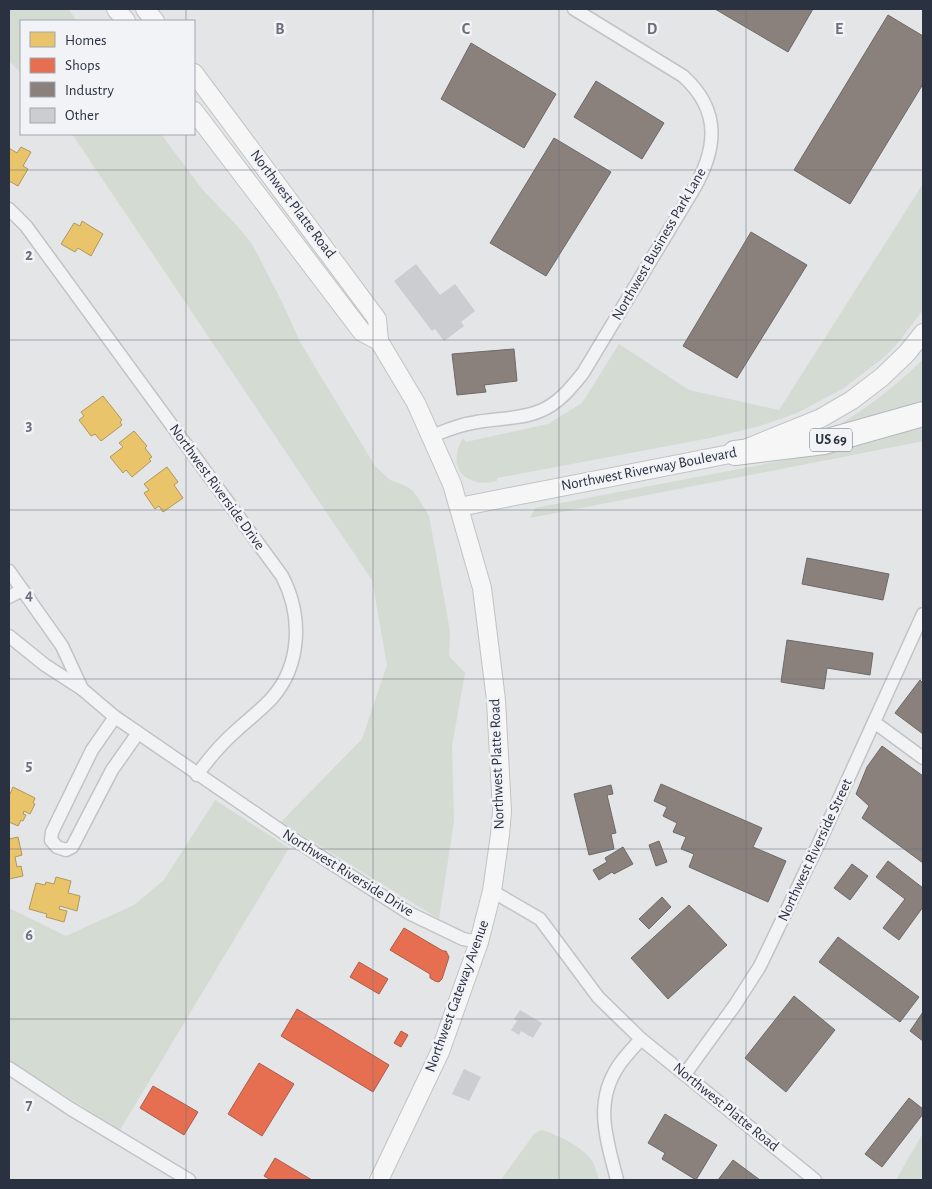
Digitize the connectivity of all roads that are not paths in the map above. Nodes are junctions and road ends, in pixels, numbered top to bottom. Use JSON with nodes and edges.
{"nodes":[{"id":1,"x":116,"y":9,"type":"edge"},
{"id":2,"x":145,"y":9,"type":"edge"},
{"id":3,"x":574,"y":9,"type":"edge"},
{"id":4,"x":125,"y":20,"type":"edge"},
{"id":5,"x":154,"y":20,"type":"edge"},
{"id":6,"x":195,"y":74,"type":"edge"},
{"id":7,"x":195,"y":112,"type":"edge"},
{"id":8,"x":9,"y":209,"type":"edge"},
{"id":9,"x":923,"y":333,"type":"edge"},
{"id":10,"x":379,"y":341,"type":"junction"},
{"id":11,"x":923,"y":414,"type":"edge"},
{"id":12,"x":432,"y":436,"type":"junction"},
{"id":13,"x":735,"y":453,"type":"junction"},
{"id":14,"x":460,"y":507,"type":"junction"},
{"id":15,"x":9,"y":571,"type":"edge"},
{"id":16,"x":22,"y":590,"type":"junction"},
{"id":17,"x":9,"y":597,"type":"edge"},
{"id":18,"x":923,"y":614,"type":"edge"},
{"id":19,"x":9,"y":636,"type":"edge"},
{"id":20,"x":82,"y":689,"type":"junction"},
{"id":21,"x":115,"y":717,"type":"junction"},
{"id":22,"x":874,"y":722,"type":"junction"},
{"id":23,"x":138,"y":733,"type":"junction"},
{"id":24,"x":923,"y":758,"type":"edge"},
{"id":25,"x":198,"y":775,"type":"junction"},
{"id":26,"x":492,"y":891,"type":"junction"},
{"id":27,"x":479,"y":942,"type":"junction"},
{"id":28,"x":641,"y":1039,"type":"junction"},
{"id":29,"x":9,"y":1068,"type":"edge"},
{"id":30,"x":685,"y":1074,"type":"junction"},
{"id":31,"x":189,"y":1180,"type":"edge"},
{"id":32,"x":379,"y":1180,"type":"edge"},
{"id":33,"x":617,"y":1180,"type":"edge"},
{"id":34,"x":816,"y":1180,"type":"edge"}],
"edges":[{"from":1,"to":4,"type":"main road"},
{"from":2,"to":5,"type":"main road"},
{"from":3,"to":12,"type":"street","name":"Northwest Business Park Lane"},
{"from":6,"to":10,"type":"main road","name":"Northwest Platte Road"},
{"from":7,"to":10,"type":"main road","name":"Northwest Platte Road"},
{"from":8,"to":25,"type":"street","name":"Northwest Riverside Drive"},
{"from":9,"to":13,"type":"main road","name":"Northwest Riverway Boulevard","number":"US 69"},
{"from":10,"to":12,"type":"main road","name":"Northwest Platte Road"},
{"from":11,"to":13,"type":"highway","number":"US 69"},
{"from":12,"to":14,"type":"main road","name":"Northwest Platte Road"},
{"from":13,"to":14,"type":"main road","name":"Northwest Riverway Boulevard","number":"US 69"},
{"from":14,"to":26,"type":"main road","name":"Northwest Platte Road"},
{"from":15,"to":16,"type":"street"},
{"from":16,"to":17,"type":"street"},
{"from":16,"to":20,"type":"street"},
{"from":18,"to":22,"type":"street","name":"Northwest Riverside Street"},
{"from":19,"to":20,"type":"street","name":"Northwest Riverside Drive"},
{"from":20,"to":21,"type":"street","name":"Northwest Riverside Drive"},
{"from":21,"to":23,"type":"street","name":"Northwest Riverside Drive"},
{"from":21,"to":23,"type":"street"},
{"from":22,"to":24,"type":"street"},
{"from":22,"to":30,"type":"street","name":"Northwest Riverside Street"},
{"from":23,"to":25,"type":"street","name":"Northwest Riverside Drive"},
{"from":25,"to":27,"type":"street","name":"Northwest Riverside Drive"},
{"from":26,"to":27,"type":"main road","name":"Northwest Gateway Avenue"},
{"from":26,"to":28,"type":"street","name":"Northwest Platte Road"},
{"from":27,"to":32,"type":"main road","name":"Northwest Gateway Avenue"},
{"from":28,"to":30,"type":"street","name":"Northwest Platte Road"},
{"from":28,"to":33,"type":"street"},
{"from":29,"to":31,"type":"street"},
{"from":30,"to":34,"type":"street","name":"Northwest Platte Road"}]}
